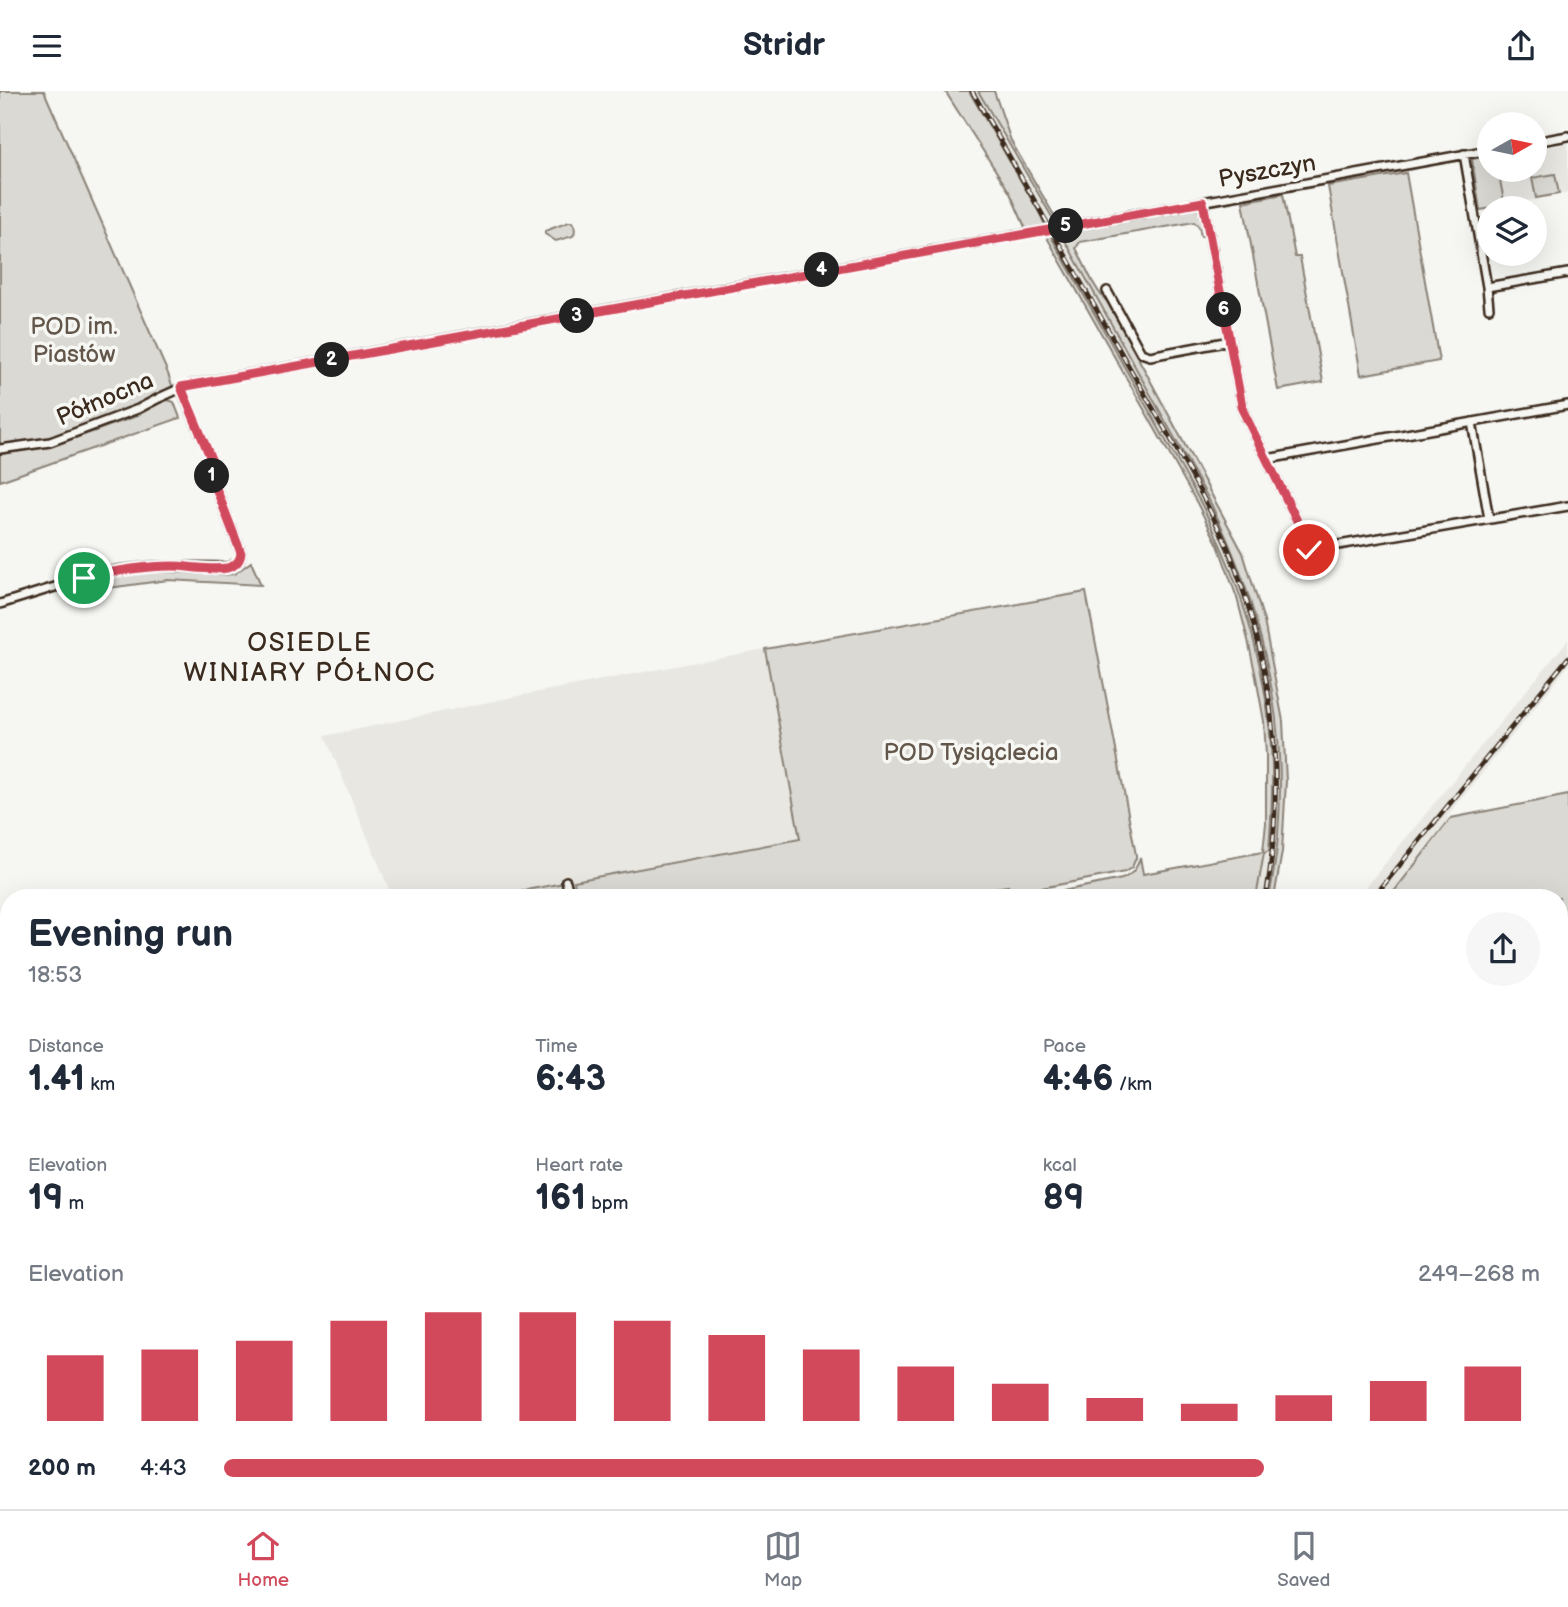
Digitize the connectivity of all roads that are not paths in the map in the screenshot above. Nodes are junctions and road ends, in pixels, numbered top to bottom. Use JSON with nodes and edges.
{"nodes":[{"id":1,"x":1568,"y":136,"type":"edge"},
{"id":2,"x":1547,"y":140,"type":"edge"},
{"id":3,"x":1477,"y":152,"type":"edge"},
{"id":4,"x":1464,"y":154,"type":"junction"},
{"id":5,"x":1203,"y":202,"type":"junction"},
{"id":6,"x":1051,"y":229,"type":"joint"},
{"id":7,"x":1568,"y":273,"type":"edge"},
{"id":8,"x":1487,"y":287,"type":"junction"},
{"id":9,"x":1107,"y":292,"type":"dead end"},
{"id":10,"x":1489,"y":308,"type":"dead end"},
{"id":11,"x":1230,"y":341,"type":"junction"},
{"id":12,"x":181,"y":387,"type":"junction"},
{"id":13,"x":1568,"y":405,"type":"edge"},
{"id":14,"x":1472,"y":422,"type":"junction"},
{"id":15,"x":0,"y":449,"type":"edge"},
{"id":16,"x":1266,"y":459,"type":"junction"},
{"id":17,"x":1568,"y":506,"type":"edge"},
{"id":18,"x":1489,"y":519,"type":"junction"},
{"id":19,"x":0,"y":604,"type":"edge"},
{"id":20,"x":566,"y":881,"type":"dead end"},
{"id":21,"x":568,"y":889,"type":"edge"}],
"edges":[{"from":1,"to":2,"type":"street"},
{"from":3,"to":4,"type":"street","name":"Pyszczyn"},
{"from":4,"to":5,"type":"street","name":"Pyszczyn"},
{"from":4,"to":8,"type":"street"},
{"from":5,"to":6,"type":"street","name":"Pyszczyn"},
{"from":5,"to":11,"type":"street"},
{"from":6,"to":12,"type":"street","name":"Północna"},
{"from":7,"to":8,"type":"street"},
{"from":8,"to":10,"type":"street"},
{"from":9,"to":11,"type":"street"},
{"from":11,"to":16,"type":"street"},
{"from":12,"to":15,"type":"street","name":"Północna"},
{"from":12,"to":19,"type":"street"},
{"from":13,"to":14,"type":"street"},
{"from":14,"to":16,"type":"street"},
{"from":14,"to":18,"type":"street"},
{"from":16,"to":18,"type":"street"},
{"from":17,"to":18,"type":"street"},
{"from":20,"to":21,"type":"street"}]}
